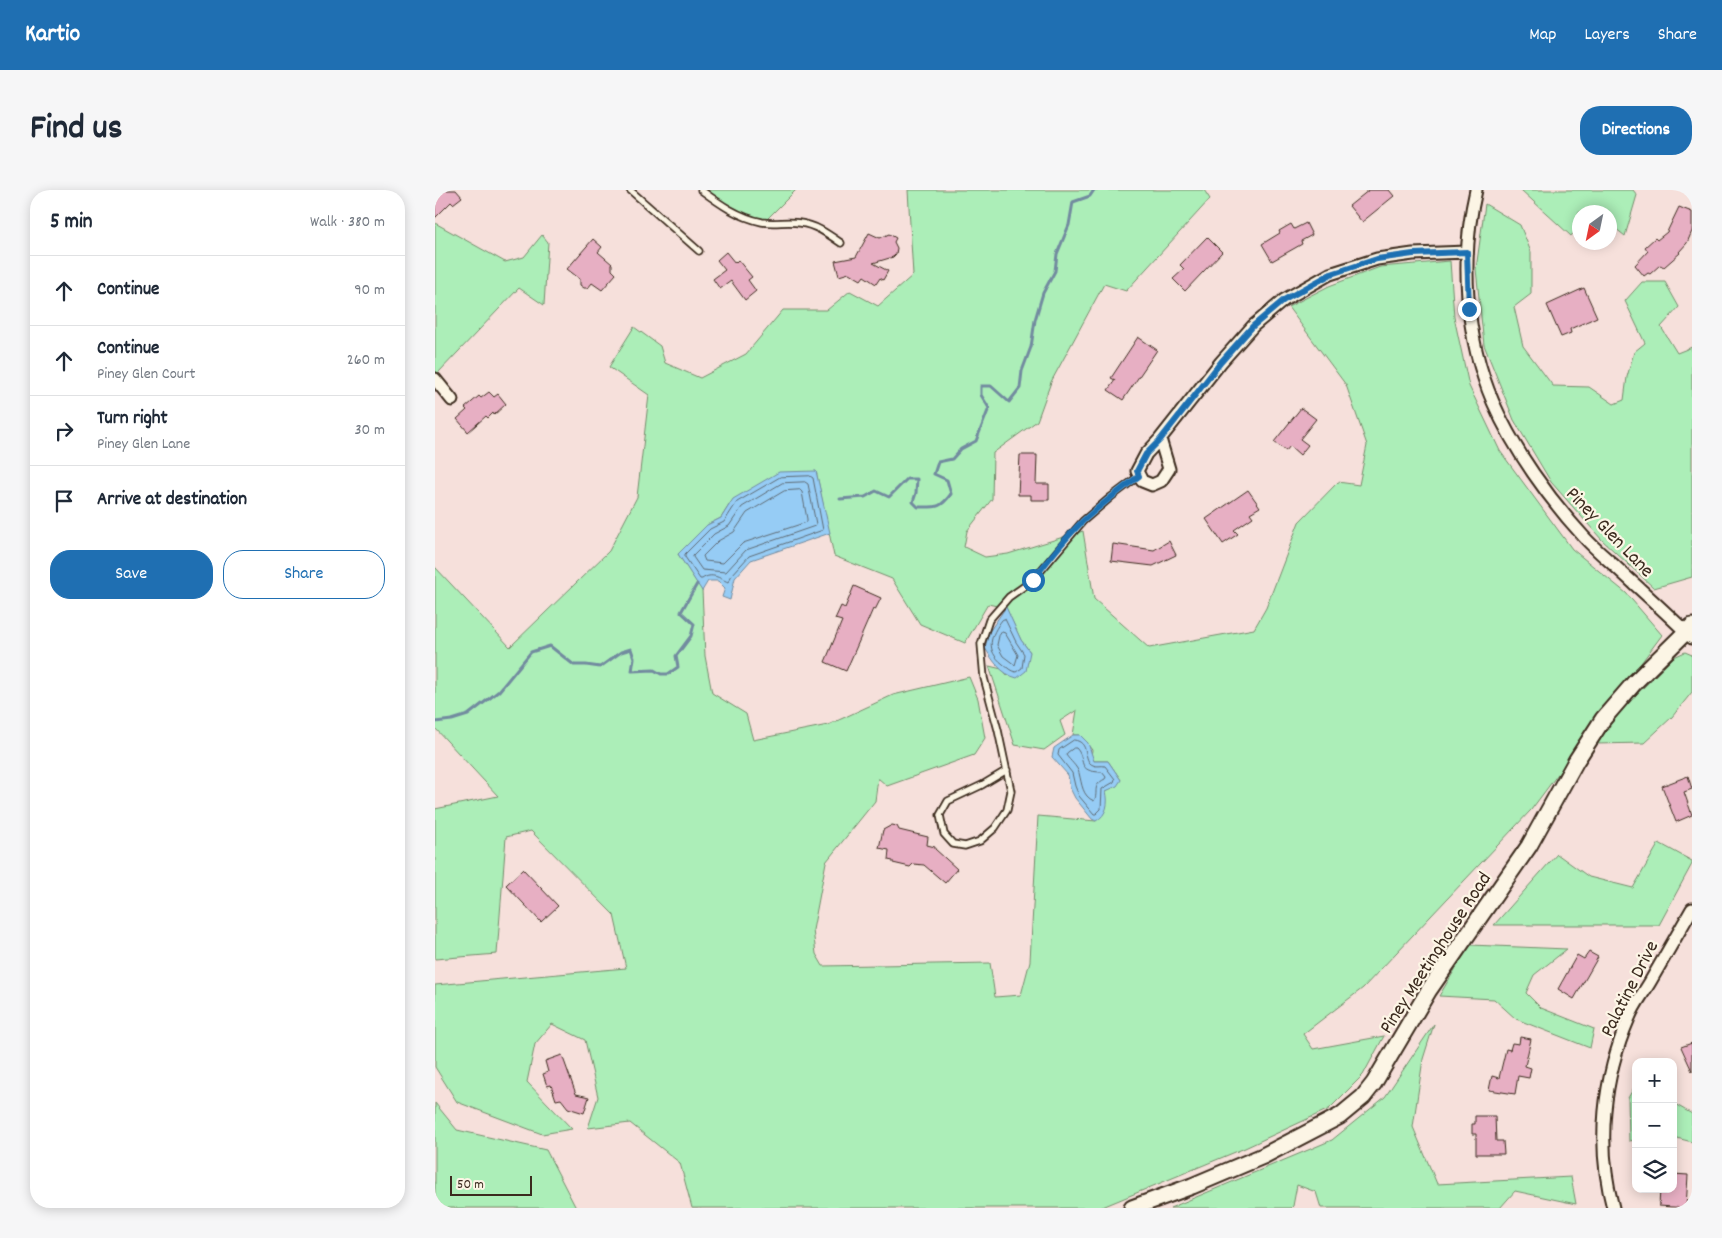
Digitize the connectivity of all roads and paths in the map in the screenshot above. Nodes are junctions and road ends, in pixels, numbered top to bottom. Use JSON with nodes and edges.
{"nodes":[{"id":1,"x":629,"y":190,"type":"edge"},
{"id":2,"x":701,"y":190,"type":"edge"},
{"id":3,"x":1476,"y":190,"type":"edge"},
{"id":4,"x":841,"y":243,"type":"dead end"},
{"id":5,"x":699,"y":250,"type":"dead end"},
{"id":6,"x":1467,"y":252,"type":"junction"},
{"id":7,"x":435,"y":380,"type":"edge"},
{"id":8,"x":453,"y":400,"type":"dead end"},
{"id":9,"x":1160,"y":440,"type":"junction"},
{"id":10,"x":1139,"y":476,"type":"junction"},
{"id":11,"x":1690,"y":632,"type":"edge"},
{"id":12,"x":1007,"y":770,"type":"junction"},
{"id":13,"x":1692,"y":909,"type":"edge"},
{"id":14,"x":1133,"y":1208,"type":"edge"},
{"id":15,"x":1613,"y":1208,"type":"edge"}],
"edges":[{"from":1,"to":5,"type":"lane"},
{"from":2,"to":4,"type":"lane"},
{"from":3,"to":6,"type":"street","name":"Piney Glen Lane"},
{"from":6,"to":9,"type":"street"},
{"from":6,"to":11,"type":"street","name":"Piney Glen Lane"},
{"from":7,"to":8,"type":"street"},
{"from":9,"to":10,"type":"street"},
{"from":9,"to":10,"type":"street"},
{"from":10,"to":12,"type":"lane"},
{"from":11,"to":14,"type":"main road","name":"Piney Meetinghouse Road"},
{"from":12,"to":12,"type":"lane"},
{"from":13,"to":15,"type":"street","name":"Palatine Drive"}]}
